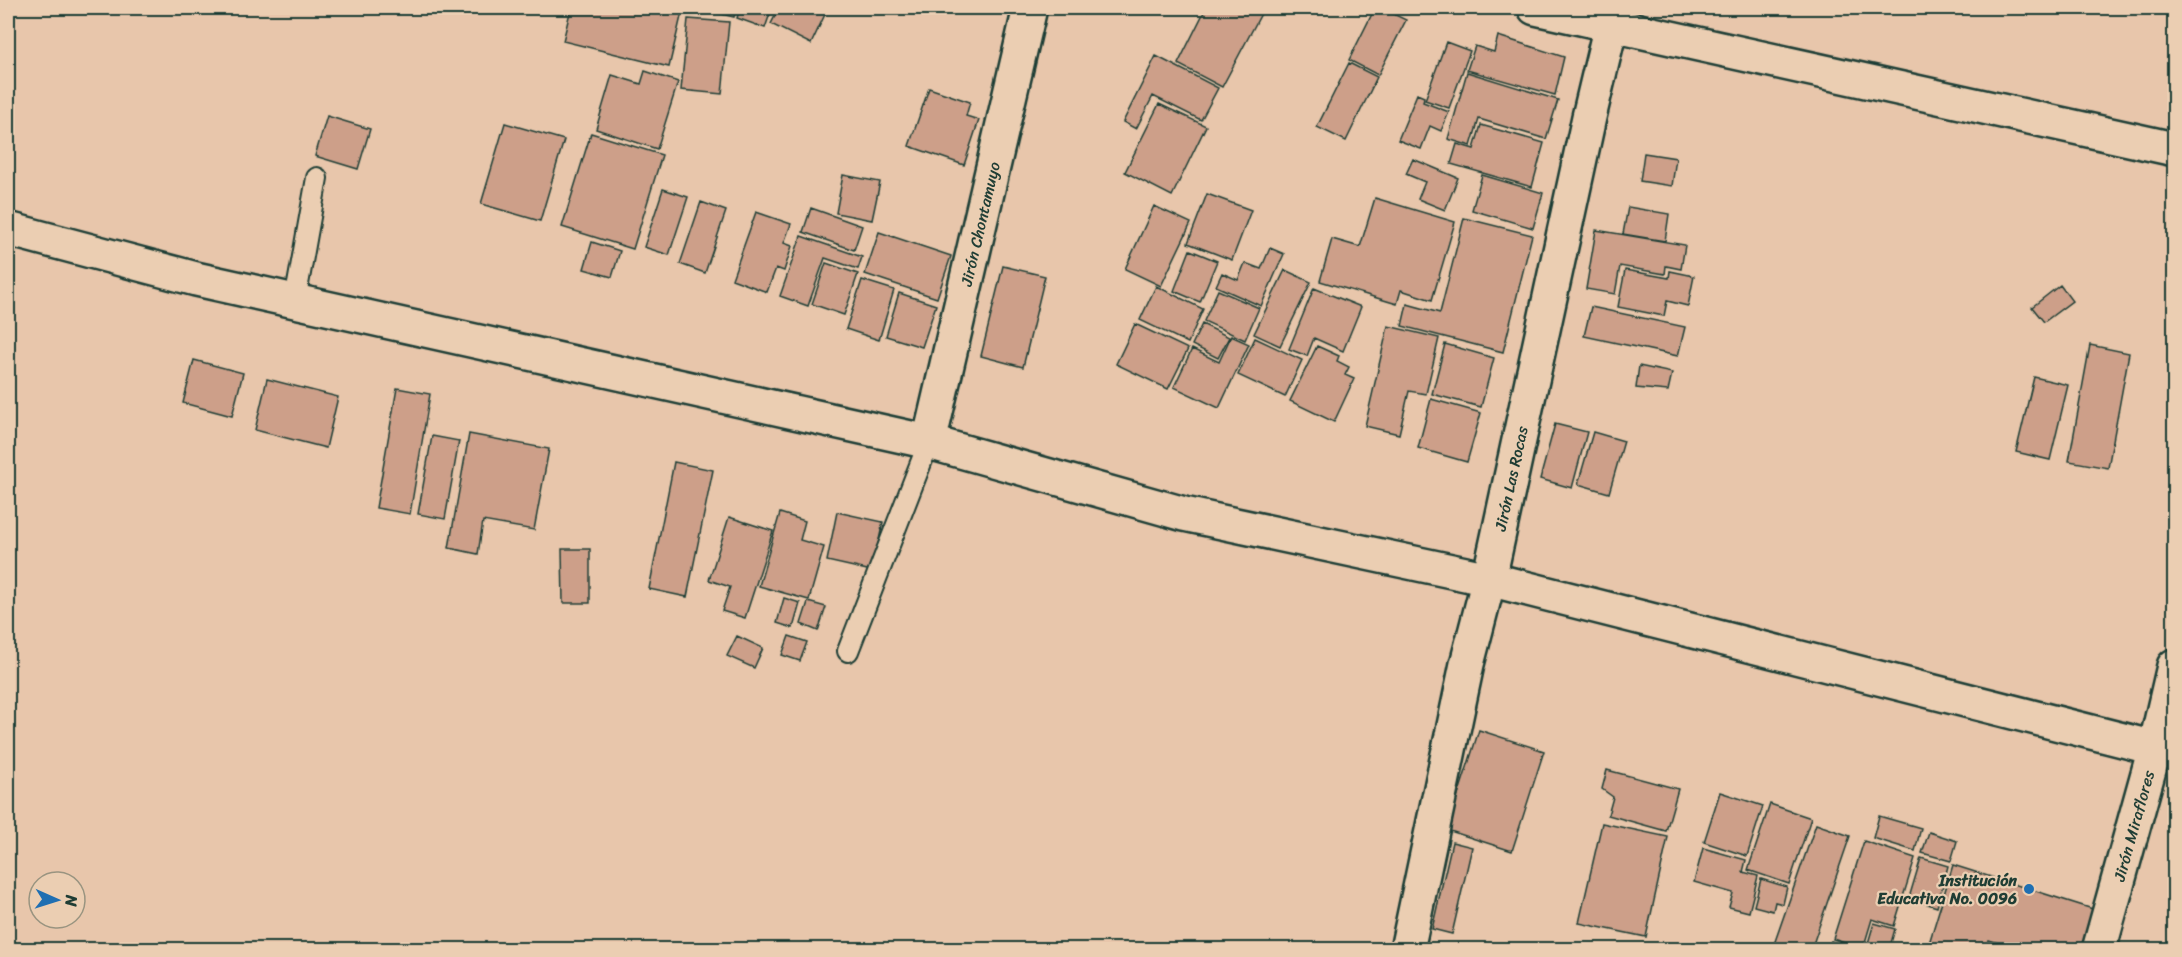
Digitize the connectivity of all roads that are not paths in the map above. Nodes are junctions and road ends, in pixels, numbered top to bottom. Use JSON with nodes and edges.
{"nodes":[{"id":1,"x":1030,"y":8,"type":"edge"},
{"id":2,"x":1534,"y":8,"type":"edge"},
{"id":3,"x":1613,"y":16,"type":"edge"},
{"id":4,"x":2175,"y":149,"type":"edge"},
{"id":5,"x":317,"y":178,"type":"dead end"},
{"id":6,"x":8,"y":230,"type":"edge"},
{"id":7,"x":295,"y":301,"type":"junction"},
{"id":8,"x":929,"y":442,"type":"junction"},
{"id":9,"x":1489,"y":579,"type":"junction"},
{"id":10,"x":848,"y":651,"type":"dead end"},
{"id":11,"x":2175,"y":666,"type":"edge"},
{"id":12,"x":2165,"y":750,"type":"edge"},
{"id":13,"x":1407,"y":950,"type":"edge"},
{"id":14,"x":2099,"y":950,"type":"edge"}],
"edges":[{"from":1,"to":8,"type":"main road","name":"Jirón Chontamuyo"},
{"from":2,"to":3,"type":"main road"},
{"from":3,"to":4,"type":"main road"},
{"from":3,"to":9,"type":"main road","name":"Jirón Las Rocas"},
{"from":5,"to":7,"type":"lane"},
{"from":6,"to":7,"type":"main road"},
{"from":7,"to":8,"type":"main road"},
{"from":8,"to":9,"type":"main road"},
{"from":8,"to":10,"type":"lane"},
{"from":9,"to":12,"type":"main road"},
{"from":9,"to":13,"type":"main road","name":"Jirón Las Rocas"},
{"from":11,"to":12,"type":"main road","name":"Jirón Miraflores"},
{"from":12,"to":14,"type":"main road","name":"Jirón Miraflores"}]}
